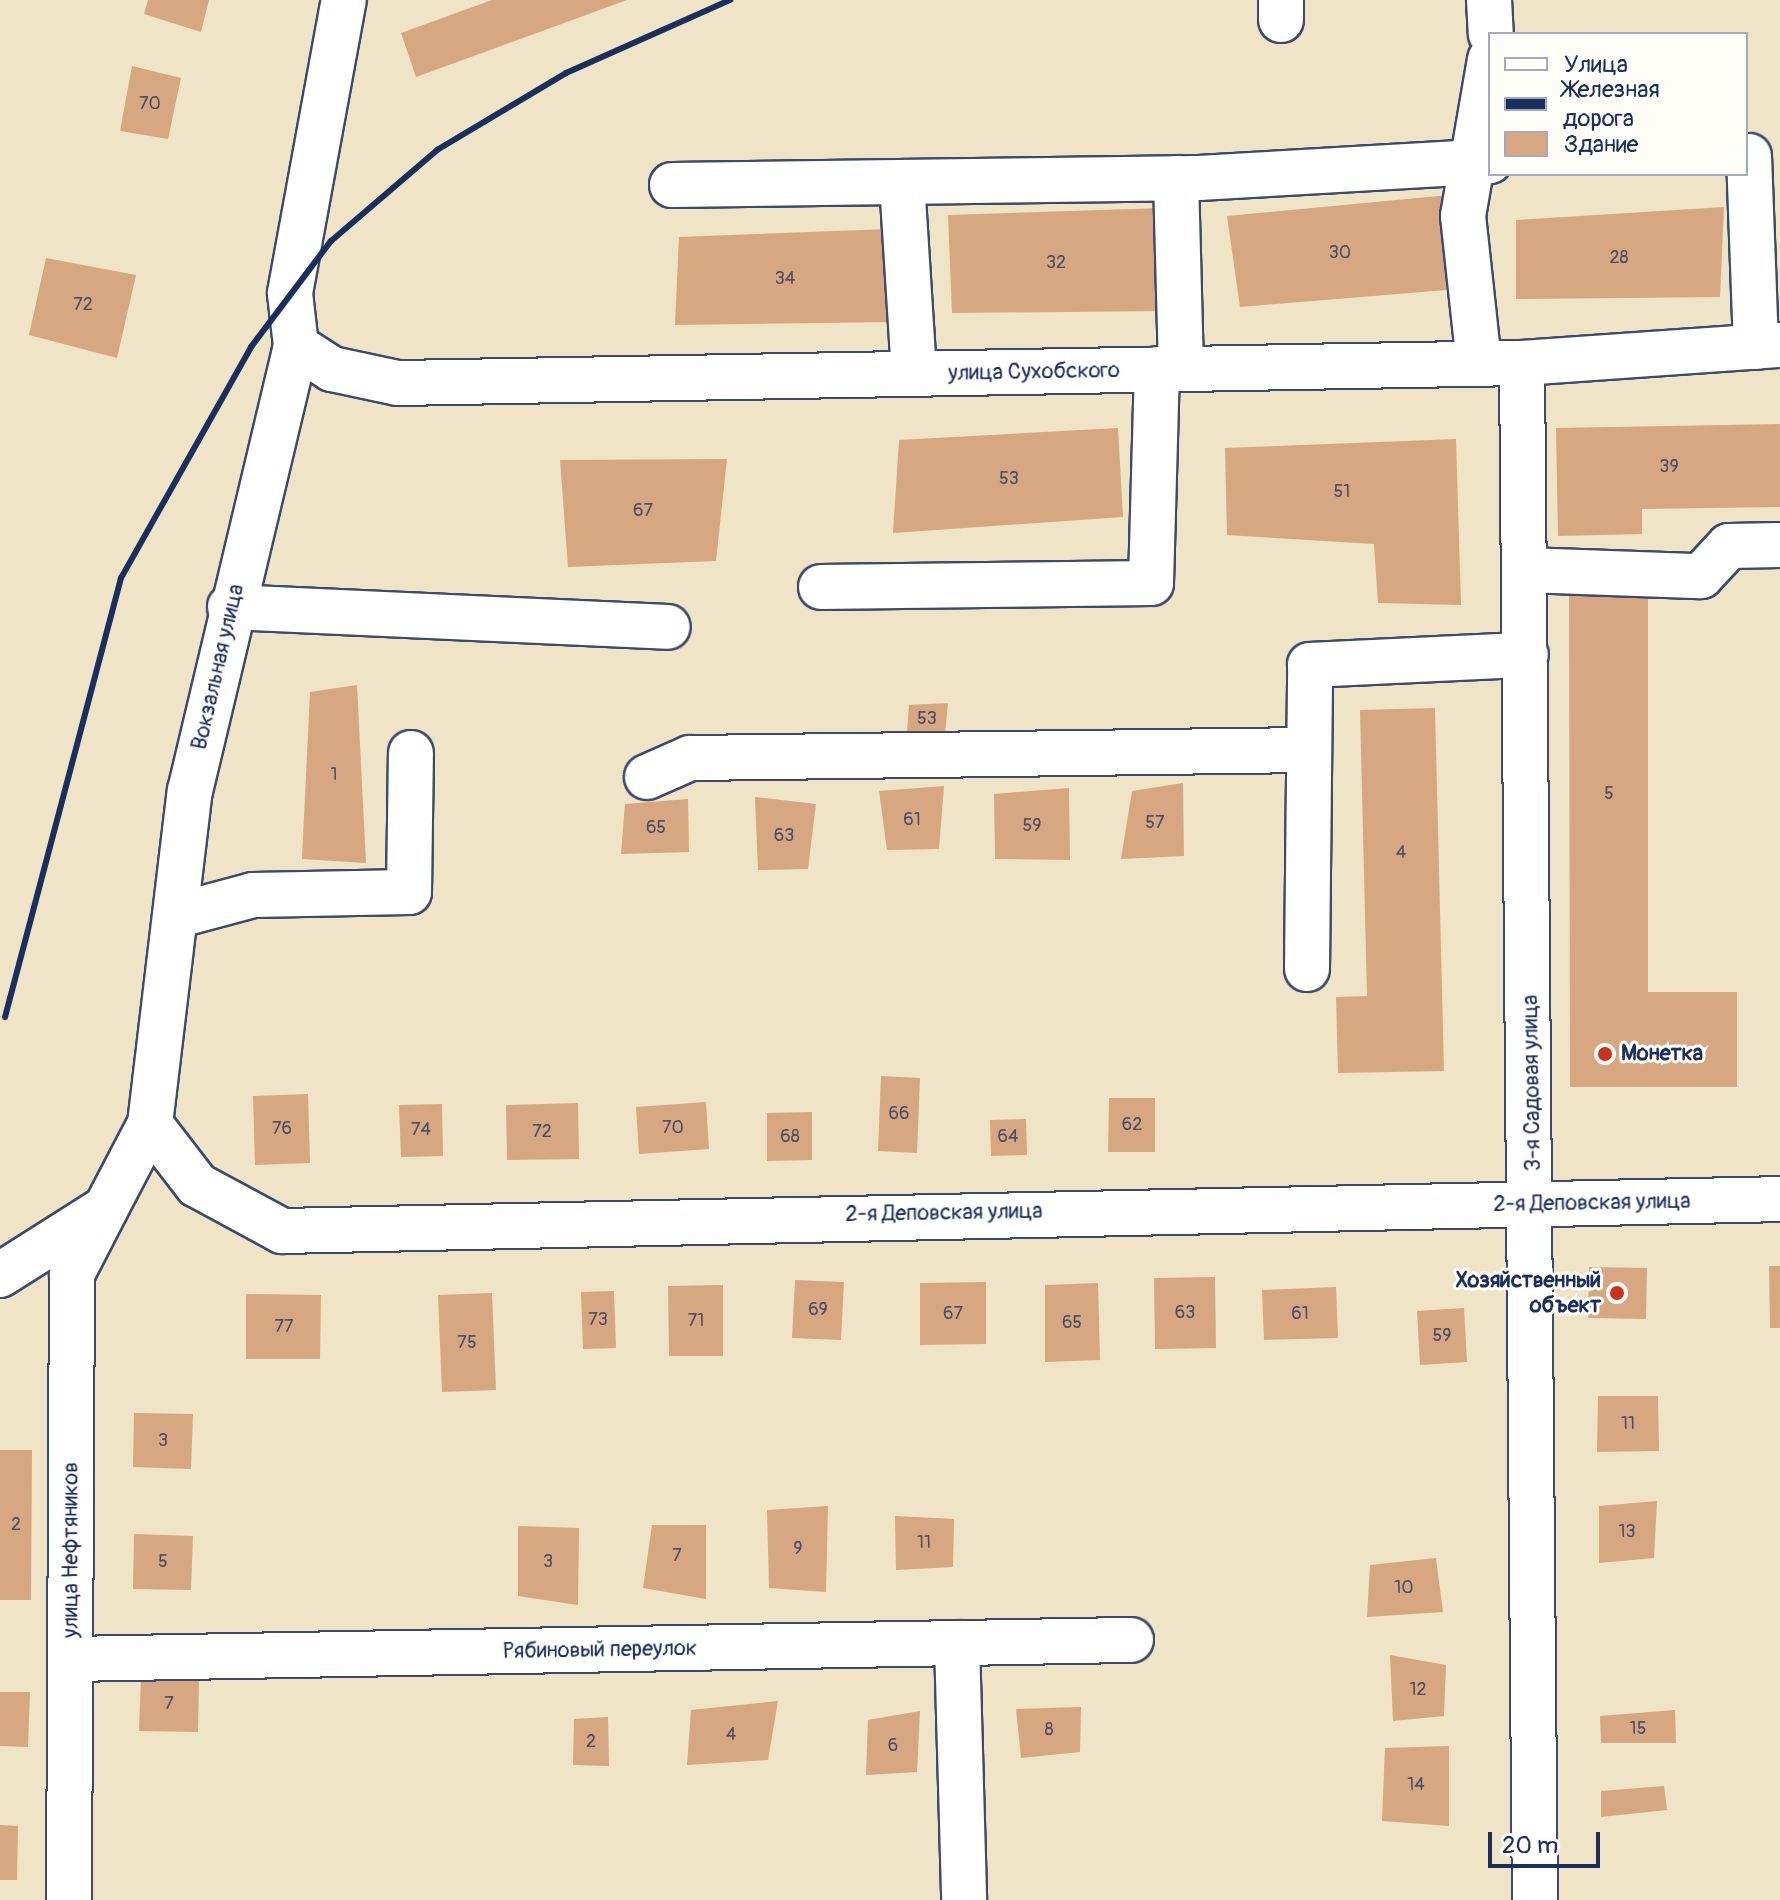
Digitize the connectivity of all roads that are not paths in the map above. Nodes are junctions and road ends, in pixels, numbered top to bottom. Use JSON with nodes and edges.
{"nodes":[{"id":1,"x":344,"y":0,"type":"edge"},
{"id":2,"x":1489,"y":0,"type":"edge"},
{"id":3,"x":1491,"y":32,"type":"edge"},
{"id":4,"x":1488,"y":82,"type":"edge"},
{"id":5,"x":1758,"y":156,"type":"edge"},
{"id":6,"x":1481,"y":161,"type":"edge"},
{"id":7,"x":1176,"y":178,"type":"junction"},
{"id":8,"x":902,"y":182,"type":"junction"},
{"id":9,"x":672,"y":185,"type":"dead end"},
{"id":10,"x":296,"y":346,"type":"junction"},
{"id":11,"x":1768,"y":346,"type":"edge"},
{"id":12,"x":1479,"y":363,"type":"junction"},
{"id":13,"x":1522,"y":363,"type":"junction"},
{"id":14,"x":1169,"y":369,"type":"junction"},
{"id":15,"x":914,"y":374,"type":"junction"},
{"id":16,"x":1780,"y":545,"type":"edge"},
{"id":17,"x":1525,"y":570,"type":"junction"},
{"id":18,"x":821,"y":587,"type":"dead end"},
{"id":19,"x":230,"y":607,"type":"junction"},
{"id":20,"x":668,"y":627,"type":"dead end"},
{"id":21,"x":1526,"y":655,"type":"junction"},
{"id":22,"x":1309,"y":750,"type":"junction"},
{"id":23,"x":411,"y":753,"type":"dead end"},
{"id":24,"x":647,"y":777,"type":"dead end"},
{"id":25,"x":175,"y":916,"type":"junction"},
{"id":26,"x":1307,"y":969,"type":"dead end"},
{"id":27,"x":150,"y":1124,"type":"junction"},
{"id":28,"x":1780,"y":1199,"type":"edge"},
{"id":29,"x":1533,"y":1204,"type":"junction"},
{"id":30,"x":106,"y":1208,"type":"junction"},
{"id":31,"x":0,"y":1275,"type":"edge"},
{"id":32,"x":1131,"y":1640,"type":"dead end"},
{"id":33,"x":957,"y":1643,"type":"junction"},
{"id":34,"x":70,"y":1659,"type":"junction"},
{"id":35,"x":69,"y":1900,"type":"edge"},
{"id":36,"x":964,"y":1900,"type":"edge"},
{"id":37,"x":1535,"y":1900,"type":"edge"}],
"edges":[{"from":1,"to":10,"type":"street","name":"Вокзальная улица"},
{"from":2,"to":3,"type":"street"},
{"from":4,"to":6,"type":"street"},
{"from":5,"to":11,"type":"street"},
{"from":6,"to":7,"type":"street"},
{"from":6,"to":12,"type":"street"},
{"from":7,"to":8,"type":"street"},
{"from":7,"to":14,"type":"street"},
{"from":8,"to":9,"type":"street"},
{"from":8,"to":15,"type":"street"},
{"from":10,"to":15,"type":"street","name":"улица Сухобского"},
{"from":10,"to":19,"type":"street","name":"Вокзальная улица"},
{"from":11,"to":13,"type":"street","name":"улица Сухобского"},
{"from":12,"to":13,"type":"street","name":"улица Сухобского"},
{"from":12,"to":14,"type":"street","name":"улица Сухобского"},
{"from":13,"to":17,"type":"street","name":"3-я Садовая улица"},
{"from":14,"to":15,"type":"street","name":"улица Сухобского"},
{"from":14,"to":18,"type":"street"},
{"from":16,"to":17,"type":"street"},
{"from":17,"to":21,"type":"street","name":"3-я Садовая улица"},
{"from":19,"to":20,"type":"street"},
{"from":19,"to":25,"type":"street","name":"Вокзальная улица"},
{"from":21,"to":22,"type":"street"},
{"from":21,"to":29,"type":"street","name":"3-я Садовая улица"},
{"from":22,"to":24,"type":"street"},
{"from":22,"to":26,"type":"street"},
{"from":23,"to":25,"type":"street"},
{"from":25,"to":27,"type":"street","name":"Вокзальная улица"},
{"from":27,"to":29,"type":"street","name":"2-я Деповская улица"},
{"from":27,"to":30,"type":"street","name":"Вокзальная улица"},
{"from":28,"to":29,"type":"street","name":"2-я Деповская улица"},
{"from":29,"to":37,"type":"street","name":"3-я Садовая улица"},
{"from":30,"to":31,"type":"street"},
{"from":30,"to":34,"type":"street","name":"улица Нефтяников"},
{"from":32,"to":33,"type":"street","name":"Рябиновый переулок"},
{"from":33,"to":34,"type":"street","name":"Рябиновый переулок"},
{"from":33,"to":36,"type":"street"},
{"from":34,"to":35,"type":"street","name":"улица Нефтяников"}]}
